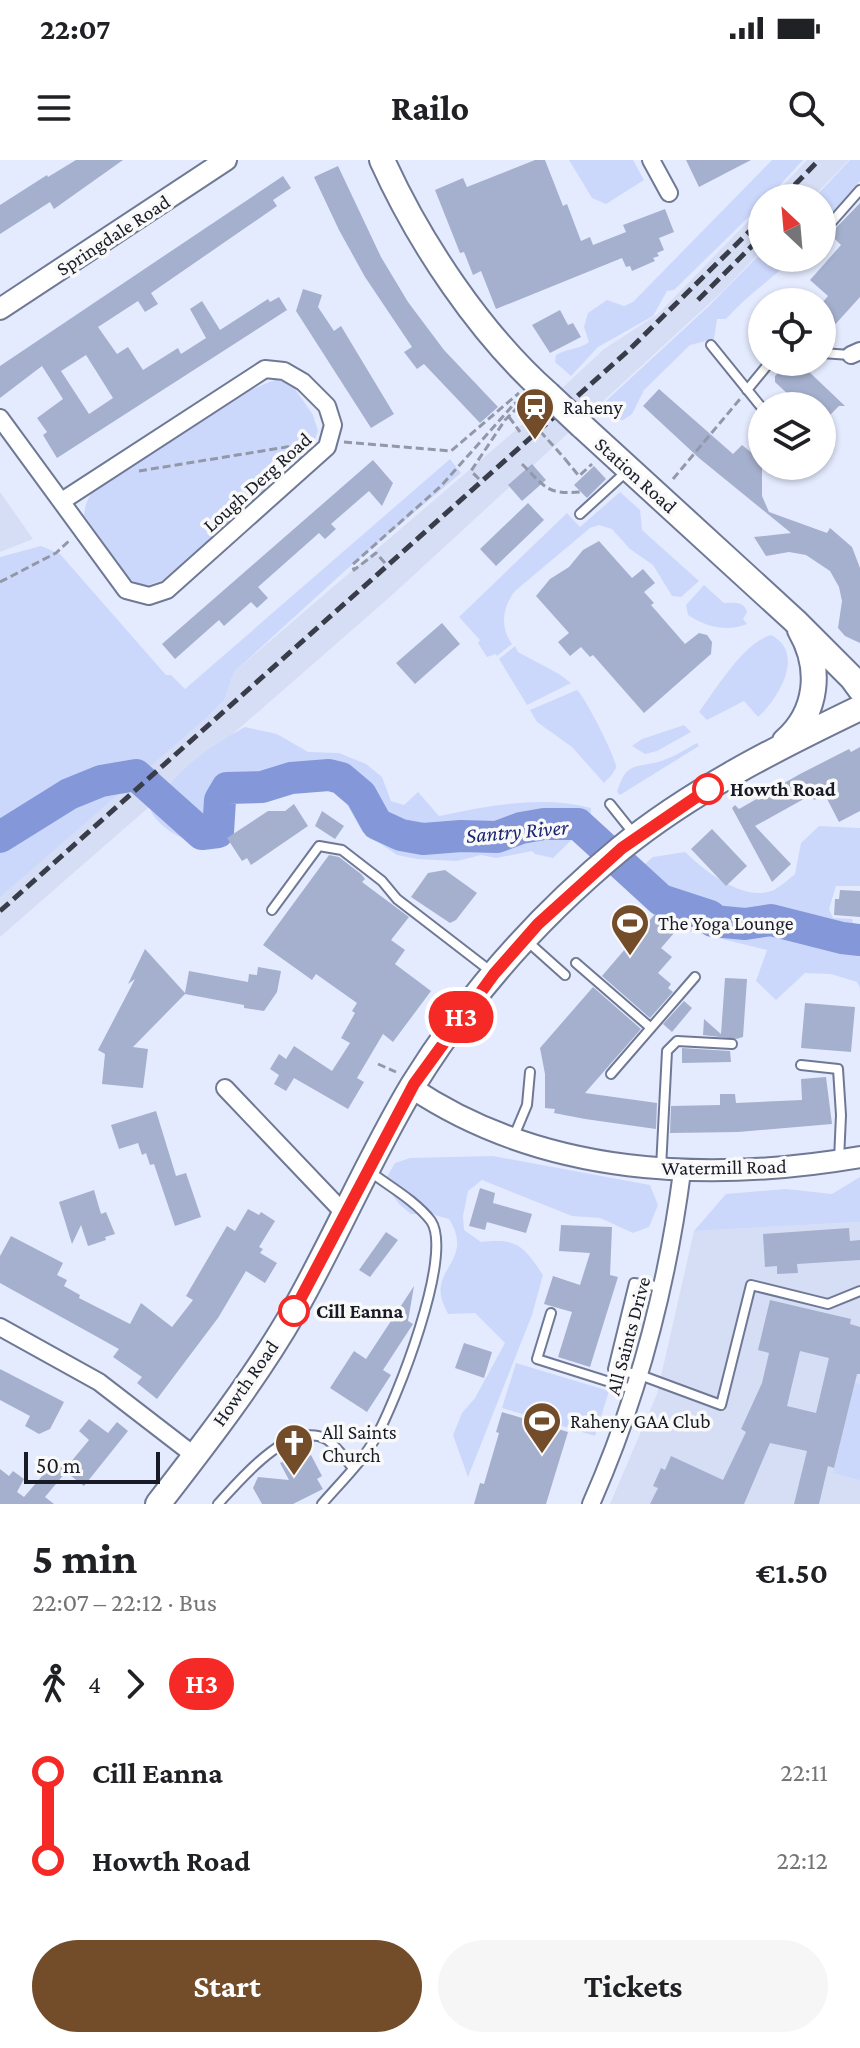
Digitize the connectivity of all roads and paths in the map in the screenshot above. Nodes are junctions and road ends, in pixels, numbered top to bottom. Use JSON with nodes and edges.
{"nodes":[{"id":1,"x":226,"y":160,"type":"edge"},
{"id":2,"x":382,"y":160,"type":"edge"},
{"id":3,"x":651,"y":160,"type":"edge"},
{"id":4,"x":860,"y":190,"type":"edge"},
{"id":5,"x":669,"y":193,"type":"dead end"},
{"id":6,"x":836,"y":217,"type":"edge"},
{"id":7,"x":0,"y":309,"type":"edge"},
{"id":8,"x":711,"y":345,"type":"dead end"},
{"id":9,"x":758,"y":376,"type":"edge"},
{"id":10,"x":747,"y":390,"type":"junction"},
{"id":11,"x":519,"y":406,"type":"junction"},
{"id":12,"x":509,"y":417,"type":"junction"},
{"id":13,"x":0,"y":418,"type":"edge"},
{"id":14,"x":520,"y":432,"type":"dead end"},
{"id":15,"x":565,"y":459,"type":"dead end"},
{"id":16,"x":522,"y":464,"type":"dead end"},
{"id":17,"x":629,"y":468,"type":"junction"},
{"id":18,"x":479,"y":479,"type":"dead end"},
{"id":19,"x":673,"y":479,"type":"dead end"},
{"id":20,"x":581,"y":492,"type":"dead end"},
{"id":21,"x":62,"y":501,"type":"junction"},
{"id":22,"x":580,"y":514,"type":"dead end"},
{"id":23,"x":81,"y":529,"type":"junction"},
{"id":24,"x":385,"y":563,"type":"dead end"},
{"id":25,"x":0,"y":582,"type":"edge"},
{"id":26,"x":795,"y":621,"type":"junction"},
{"id":27,"x":860,"y":689,"type":"edge"},
{"id":28,"x":860,"y":708,"type":"edge"},
{"id":29,"x":762,"y":759,"type":"junction"},
{"id":30,"x":610,"y":804,"type":"dead end"},
{"id":31,"x":630,"y":842,"type":"junction"},
{"id":32,"x":272,"y":910,"type":"dead end"},
{"id":33,"x":524,"y":938,"type":"junction"},
{"id":34,"x":576,"y":963,"type":"dead end"},
{"id":35,"x":494,"y":974,"type":"junction"},
{"id":36,"x":565,"y":975,"type":"dead end"},
{"id":37,"x":695,"y":977,"type":"dead end"},
{"id":38,"x":651,"y":1028,"type":"junction"},
{"id":39,"x":732,"y":1044,"type":"dead end"},
{"id":40,"x":801,"y":1065,"type":"dead end"},
{"id":41,"x":530,"y":1072,"type":"dead end"},
{"id":42,"x":611,"y":1074,"type":"dead end"},
{"id":43,"x":225,"y":1088,"type":"dead end"},
{"id":44,"x":412,"y":1088,"type":"junction"},
{"id":45,"x":514,"y":1137,"type":"junction"},
{"id":46,"x":860,"y":1157,"type":"edge"},
{"id":47,"x":839,"y":1161,"type":"junction"},
{"id":48,"x":368,"y":1171,"type":"junction"},
{"id":49,"x":671,"y":1171,"type":"junction"},
{"id":50,"x":345,"y":1214,"type":"junction"},
{"id":51,"x":662,"y":1287,"type":"junction"},
{"id":52,"x":860,"y":1291,"type":"edge"},
{"id":53,"x":551,"y":1313,"type":"dead end"},
{"id":54,"x":0,"y":1327,"type":"edge"},
{"id":55,"x":637,"y":1383,"type":"junction"},
{"id":56,"x":195,"y":1456,"type":"junction"},
{"id":57,"x":352,"y":1467,"type":"junction"},
{"id":58,"x":158,"y":1504,"type":"edge"},
{"id":59,"x":218,"y":1504,"type":"edge"},
{"id":60,"x":322,"y":1504,"type":"edge"},
{"id":61,"x":591,"y":1504,"type":"edge"}],
"edges":[{"from":1,"to":7,"type":"street","name":"Springdale Road"},
{"from":2,"to":17,"type":"main road","name":"Station Road","bridge":true},
{"from":3,"to":5,"type":"street"},
{"from":4,"to":6,"type":"lane"},
{"from":8,"to":10,"type":"lane"},
{"from":9,"to":10,"type":"lane"},
{"from":10,"to":19,"type":"path"},
{"from":11,"to":12,"type":"path"},
{"from":11,"to":15,"type":"path","bridge":true},
{"from":11,"to":24,"type":"path"},
{"from":12,"to":14,"type":"path"},
{"from":12,"to":18,"type":"path"},
{"from":13,"to":21,"type":"street","name":"Lough Derg Road"},
{"from":16,"to":20,"type":"path"},
{"from":17,"to":22,"type":"lane"},
{"from":17,"to":26,"type":"main road","name":"Station Road"},
{"from":21,"to":23,"type":"street","name":"Lough Derg Road"},
{"from":21,"to":23,"type":"street","name":"Lough Derg Road"},
{"from":23,"to":25,"type":"path"},
{"from":26,"to":27,"type":"main road","name":"Station Road"},
{"from":26,"to":29,"type":"main road","name":"Station Road"},
{"from":28,"to":29,"type":"main road","name":"Howth Road"},
{"from":29,"to":31,"type":"main road","name":"Howth Road"},
{"from":30,"to":31,"type":"lane"},
{"from":31,"to":33,"type":"main road","name":"Howth Road"},
{"from":32,"to":35,"type":"lane"},
{"from":33,"to":35,"type":"main road","name":"Howth Road"},
{"from":33,"to":36,"type":"lane"},
{"from":34,"to":38,"type":"lane"},
{"from":35,"to":44,"type":"main road","name":"Howth Road"},
{"from":37,"to":38,"type":"lane"},
{"from":38,"to":42,"type":"lane"},
{"from":39,"to":49,"type":"lane"},
{"from":40,"to":47,"type":"lane"},
{"from":41,"to":45,"type":"lane"},
{"from":43,"to":50,"type":"street"},
{"from":44,"to":45,"type":"street","name":"Watermill Road"},
{"from":44,"to":48,"type":"main road","name":"Howth Road"},
{"from":45,"to":49,"type":"street","name":"Watermill Road"},
{"from":46,"to":47,"type":"street","name":"Watermill Road"},
{"from":47,"to":49,"type":"street","name":"Watermill Road"},
{"from":48,"to":50,"type":"main road","name":"Howth Road"},
{"from":48,"to":57,"type":"lane"},
{"from":49,"to":51,"type":"street","name":"All Saints Drive"},
{"from":50,"to":56,"type":"main road","name":"Howth Road"},
{"from":51,"to":55,"type":"street","name":"All Saints Drive"},
{"from":51,"to":55,"type":"lane"},
{"from":52,"to":55,"type":"lane"},
{"from":53,"to":55,"type":"lane"},
{"from":54,"to":56,"type":"street"},
{"from":55,"to":61,"type":"street","name":"All Saints Drive"},
{"from":56,"to":58,"type":"main road","name":"Howth Road"},
{"from":57,"to":59,"type":"lane"},
{"from":57,"to":60,"type":"lane"}]}
